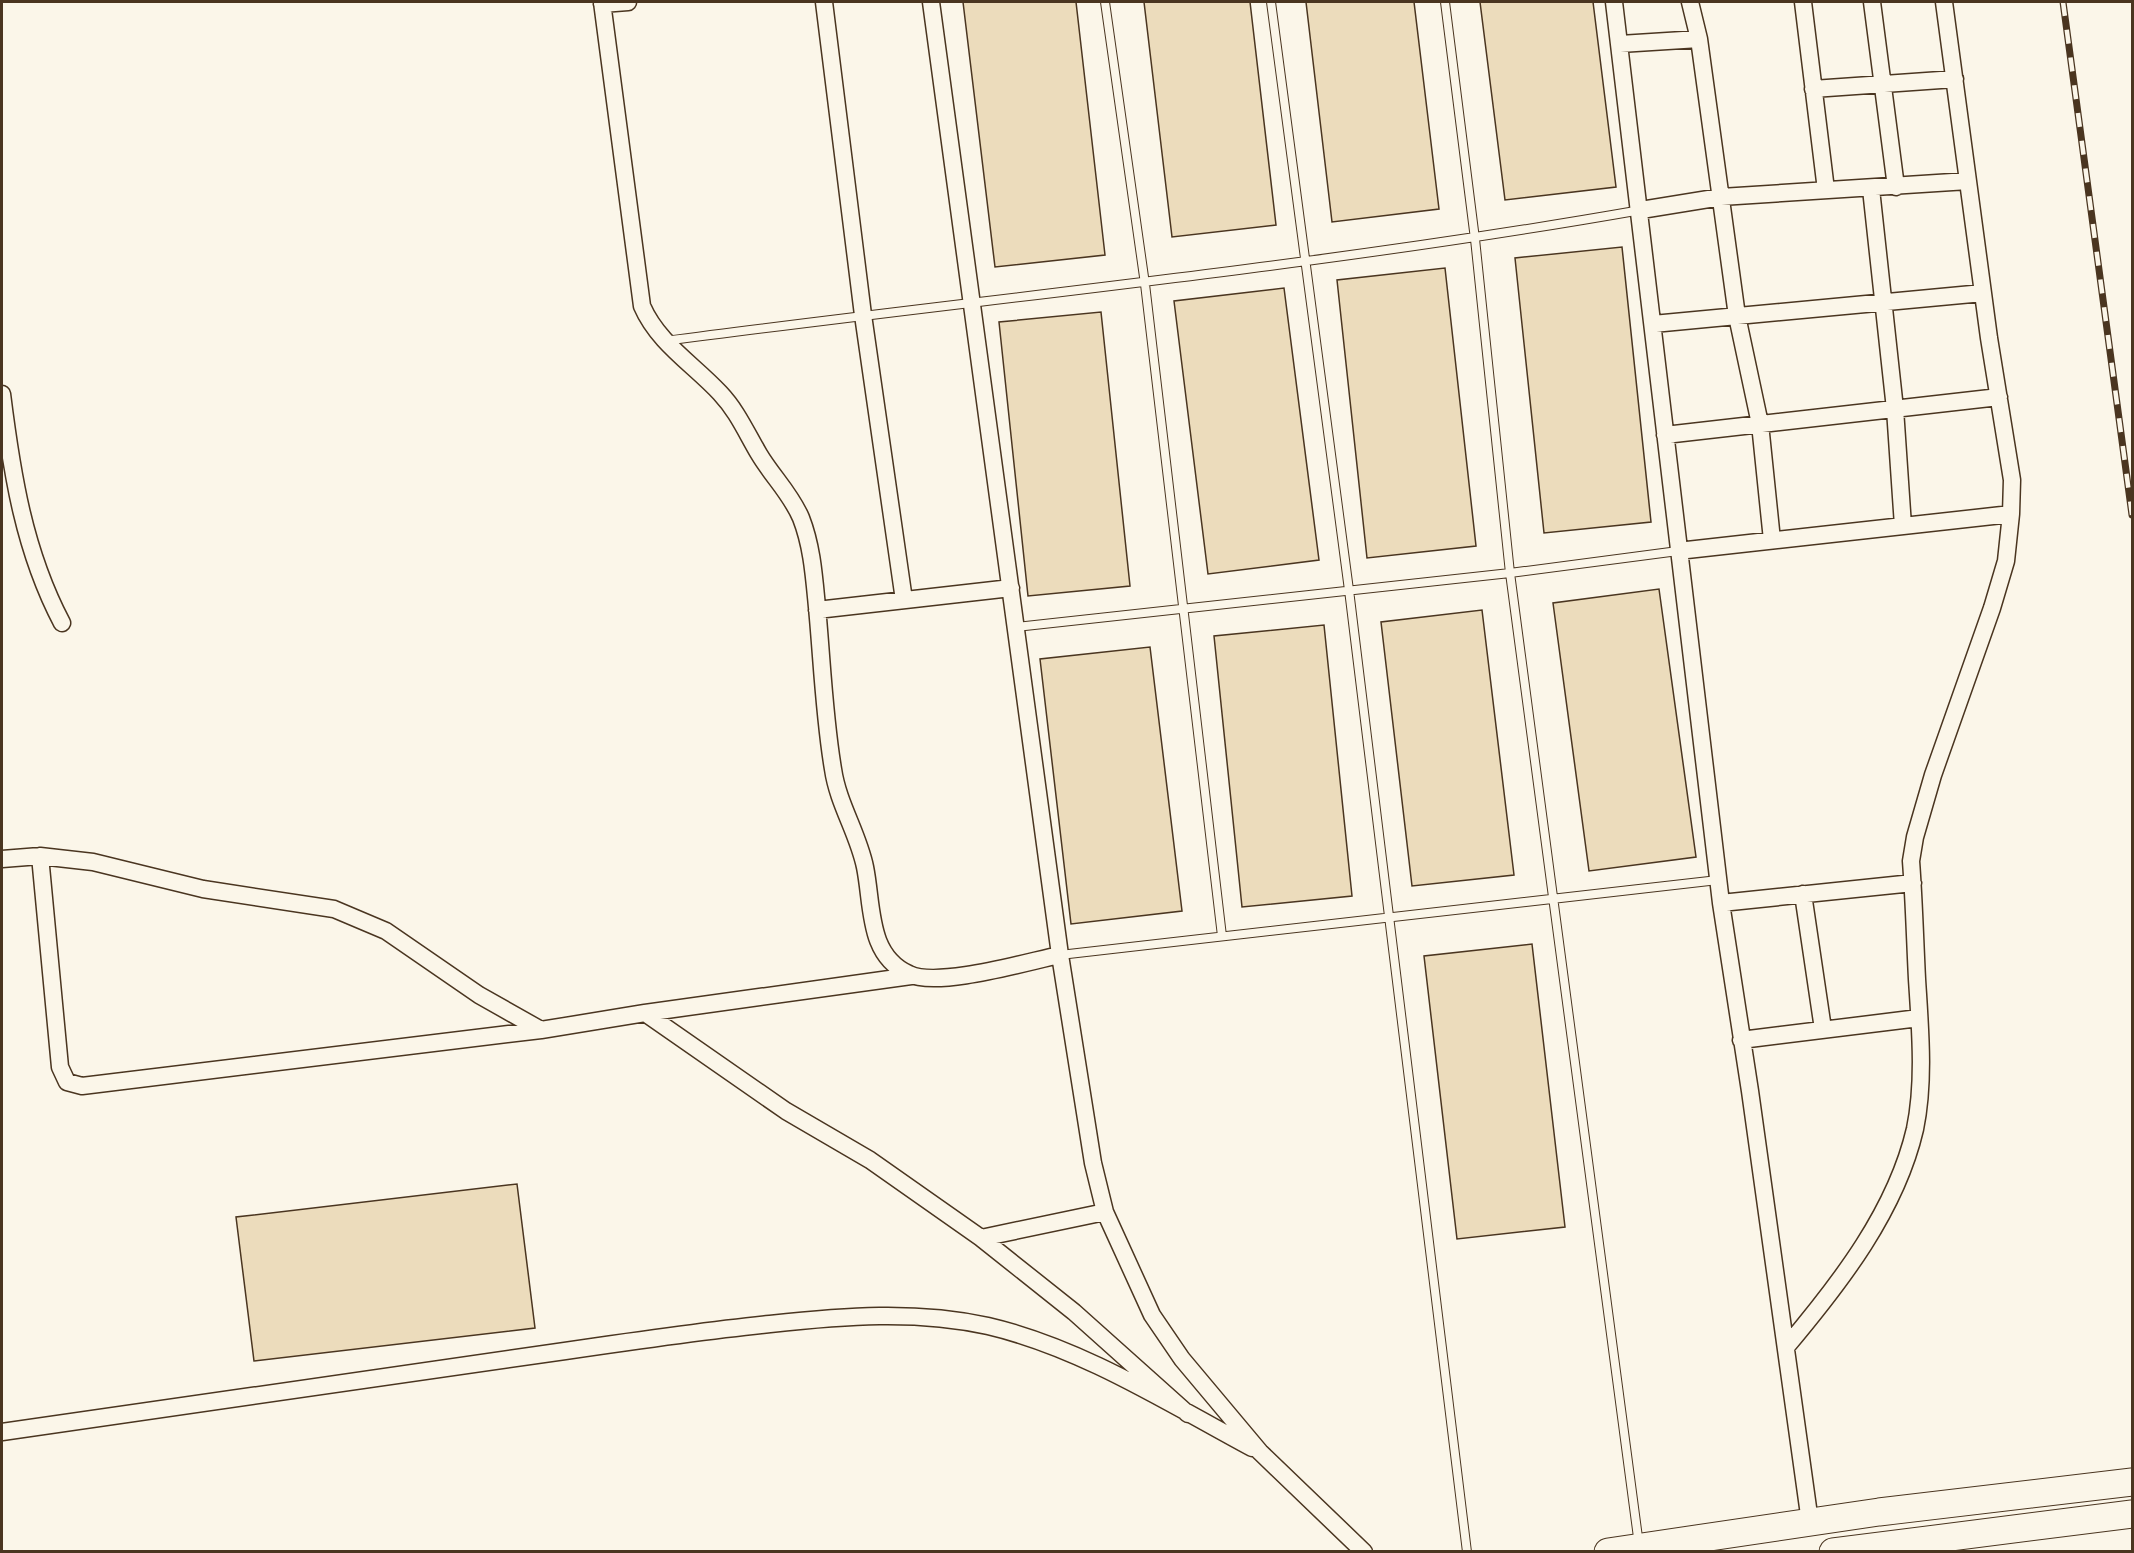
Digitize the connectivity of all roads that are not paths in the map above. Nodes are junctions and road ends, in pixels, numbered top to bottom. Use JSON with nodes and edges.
{"nodes":[{"id":1,"x":628,"y":2,"type":"edge"},
{"id":2,"x":824,"y":2,"type":"edge"},
{"id":3,"x":931,"y":2,"type":"edge"},
{"id":4,"x":1105,"y":2,"type":"edge"},
{"id":5,"x":1271,"y":2,"type":"edge"},
{"id":6,"x":1445,"y":2,"type":"edge"},
{"id":7,"x":1614,"y":2,"type":"edge"},
{"id":8,"x":1690,"y":2,"type":"edge"},
{"id":9,"x":1803,"y":2,"type":"edge"},
{"id":10,"x":1872,"y":2,"type":"edge"},
{"id":11,"x":1944,"y":2,"type":"edge"},
{"id":12,"x":602,"y":3,"type":"edge"},
{"id":13,"x":1699,"y":39,"type":"junction"},
{"id":14,"x":1620,"y":44,"type":"junction"},
{"id":15,"x":1955,"y":79,"type":"junction"},
{"id":16,"x":1884,"y":84,"type":"junction"},
{"id":17,"x":1813,"y":89,"type":"junction"},
{"id":18,"x":1968,"y":181,"type":"junction"},
{"id":19,"x":1896,"y":187,"type":"junction"},
{"id":20,"x":1872,"y":189,"type":"junction"},
{"id":21,"x":1826,"y":190,"type":"junction"},
{"id":22,"x":1721,"y":197,"type":"junction"},
{"id":23,"x":1641,"y":210,"type":"junction"},
{"id":24,"x":1475,"y":239,"type":"junction"},
{"id":25,"x":1307,"y":261,"type":"junction"},
{"id":26,"x":1145,"y":284,"type":"junction"},
{"id":27,"x":1983,"y":293,"type":"junction"},
{"id":28,"x":1884,"y":302,"type":"junction"},
{"id":29,"x":972,"y":305,"type":"junction"},
{"id":30,"x":863,"y":315,"type":"junction"},
{"id":31,"x":1737,"y":316,"type":"junction"},
{"id":32,"x":1653,"y":324,"type":"junction"},
{"id":33,"x":664,"y":342,"type":"junction"},
{"id":34,"x":2,"y":394,"type":"edge"},
{"id":35,"x":1999,"y":397,"type":"junction"},
{"id":36,"x":1895,"y":409,"type":"junction"},
{"id":37,"x":1760,"y":424,"type":"junction"},
{"id":38,"x":1665,"y":435,"type":"junction"},
{"id":39,"x":2011,"y":514,"type":"junction"},
{"id":40,"x":1902,"y":526,"type":"junction"},
{"id":41,"x":1772,"y":540,"type":"junction"},
{"id":42,"x":1678,"y":551,"type":"junction"},
{"id":43,"x":1510,"y":573,"type":"junction"},
{"id":44,"x":1011,"y":588,"type":"junction"},
{"id":45,"x":1349,"y":590,"type":"junction"},
{"id":46,"x":904,"y":600,"type":"junction"},
{"id":47,"x":817,"y":609,"type":"junction"},
{"id":48,"x":1183,"y":609,"type":"junction"},
{"id":49,"x":62,"y":623,"type":"dead end"},
{"id":50,"x":1016,"y":627,"type":"junction"},
{"id":51,"x":40,"y":856,"type":"junction"},
{"id":52,"x":2,"y":859,"type":"edge"},
{"id":53,"x":1718,"y":880,"type":"junction"},
{"id":54,"x":1913,"y":883,"type":"junction"},
{"id":55,"x":1803,"y":894,"type":"junction"},
{"id":56,"x":1553,"y":898,"type":"junction"},
{"id":57,"x":1721,"y":903,"type":"junction"},
{"id":58,"x":1390,"y":919,"type":"junction"},
{"id":59,"x":1222,"y":936,"type":"junction"},
{"id":60,"x":1060,"y":955,"type":"junction"},
{"id":61,"x":911,"y":976,"type":"junction"},
{"id":62,"x":645,"y":1013,"type":"junction"},
{"id":63,"x":1919,"y":1018,"type":"junction"},
{"id":64,"x":1822,"y":1029,"type":"junction"},
{"id":65,"x":541,"y":1030,"type":"junction"},
{"id":66,"x":1741,"y":1040,"type":"junction"},
{"id":67,"x":1105,"y":1212,"type":"junction"},
{"id":68,"x":981,"y":1238,"type":"junction"},
{"id":69,"x":1786,"y":1346,"type":"junction"},
{"id":70,"x":1188,"y":1414,"type":"junction"},
{"id":71,"x":2,"y":1432,"type":"edge"},
{"id":72,"x":1260,"y":1452,"type":"junction"},
{"id":73,"x":2133,"y":1482,"type":"edge"},
{"id":74,"x":2133,"y":1515,"type":"edge"},
{"id":75,"x":1810,"y":1522,"type":"junction"},
{"id":76,"x":1639,"y":1550,"type":"edge"},
{"id":77,"x":1364,"y":1551,"type":"edge"},
{"id":78,"x":1467,"y":1551,"type":"edge"},
{"id":79,"x":1608,"y":1551,"type":"edge"},
{"id":80,"x":1833,"y":1551,"type":"edge"}],
"edges":[{"from":1,"to":12,"type":"street"},
{"from":2,"to":30,"type":"street"},
{"from":3,"to":29,"type":"street"},
{"from":4,"to":26,"type":"lane"},
{"from":5,"to":25,"type":"lane"},
{"from":6,"to":24,"type":"lane"},
{"from":7,"to":14,"type":"street"},
{"from":8,"to":13,"type":"street"},
{"from":9,"to":17,"type":"street"},
{"from":10,"to":16,"type":"street"},
{"from":11,"to":15,"type":"street"},
{"from":12,"to":33,"type":"street"},
{"from":13,"to":14,"type":"street"},
{"from":13,"to":22,"type":"street"},
{"from":14,"to":23,"type":"street"},
{"from":15,"to":16,"type":"street"},
{"from":15,"to":18,"type":"street"},
{"from":16,"to":17,"type":"street"},
{"from":16,"to":19,"type":"street"},
{"from":17,"to":21,"type":"street"},
{"from":18,"to":19,"type":"street"},
{"from":18,"to":27,"type":"street"},
{"from":19,"to":20,"type":"street"},
{"from":20,"to":21,"type":"street"},
{"from":20,"to":28,"type":"street"},
{"from":21,"to":22,"type":"street"},
{"from":22,"to":23,"type":"street"},
{"from":22,"to":31,"type":"street"},
{"from":23,"to":24,"type":"lane"},
{"from":23,"to":32,"type":"street"},
{"from":24,"to":25,"type":"lane"},
{"from":24,"to":43,"type":"lane"},
{"from":25,"to":26,"type":"lane"},
{"from":25,"to":45,"type":"lane"},
{"from":26,"to":29,"type":"lane"},
{"from":26,"to":48,"type":"lane"},
{"from":27,"to":28,"type":"street"},
{"from":27,"to":35,"type":"street"},
{"from":28,"to":31,"type":"street"},
{"from":28,"to":36,"type":"street"},
{"from":29,"to":30,"type":"lane"},
{"from":29,"to":44,"type":"street"},
{"from":30,"to":33,"type":"lane"},
{"from":30,"to":46,"type":"street"},
{"from":31,"to":32,"type":"street"},
{"from":31,"to":37,"type":"street"},
{"from":32,"to":38,"type":"street"},
{"from":33,"to":47,"type":"street"},
{"from":34,"to":49,"type":"street"},
{"from":35,"to":36,"type":"street"},
{"from":35,"to":39,"type":"street"},
{"from":36,"to":37,"type":"street"},
{"from":36,"to":40,"type":"street"},
{"from":37,"to":38,"type":"street"},
{"from":37,"to":41,"type":"street"},
{"from":38,"to":42,"type":"street"},
{"from":39,"to":40,"type":"street"},
{"from":39,"to":54,"type":"street"},
{"from":40,"to":41,"type":"street"},
{"from":41,"to":42,"type":"street"},
{"from":42,"to":43,"type":"lane"},
{"from":42,"to":53,"type":"street"},
{"from":43,"to":45,"type":"lane"},
{"from":43,"to":56,"type":"lane"},
{"from":44,"to":46,"type":"street"},
{"from":44,"to":50,"type":"street"},
{"from":45,"to":48,"type":"lane"},
{"from":45,"to":58,"type":"lane"},
{"from":46,"to":47,"type":"street"},
{"from":47,"to":61,"type":"street"},
{"from":48,"to":50,"type":"lane"},
{"from":48,"to":59,"type":"lane"},
{"from":50,"to":60,"type":"street"},
{"from":51,"to":52,"type":"street"},
{"from":51,"to":65,"type":"street"},
{"from":51,"to":65,"type":"street"},
{"from":53,"to":56,"type":"lane"},
{"from":53,"to":57,"type":"street"},
{"from":54,"to":55,"type":"street"},
{"from":54,"to":63,"type":"street"},
{"from":55,"to":57,"type":"street"},
{"from":55,"to":64,"type":"street"},
{"from":56,"to":58,"type":"lane"},
{"from":56,"to":76,"type":"lane"},
{"from":57,"to":66,"type":"street"},
{"from":58,"to":59,"type":"lane"},
{"from":58,"to":78,"type":"lane"},
{"from":59,"to":60,"type":"lane"},
{"from":60,"to":61,"type":"street"},
{"from":60,"to":67,"type":"street"},
{"from":61,"to":62,"type":"street"},
{"from":62,"to":65,"type":"street"},
{"from":62,"to":68,"type":"street"},
{"from":63,"to":64,"type":"street"},
{"from":63,"to":69,"type":"street"},
{"from":64,"to":66,"type":"street"},
{"from":66,"to":69,"type":"street"},
{"from":67,"to":68,"type":"street"},
{"from":67,"to":72,"type":"street"},
{"from":68,"to":70,"type":"street"},
{"from":69,"to":75,"type":"street"},
{"from":70,"to":71,"type":"street"},
{"from":70,"to":72,"type":"street"},
{"from":72,"to":77,"type":"street"},
{"from":73,"to":75,"type":"main road"},
{"from":74,"to":80,"type":"main road"},
{"from":75,"to":76,"type":"main road"},
{"from":76,"to":79,"type":"main road"}]}
